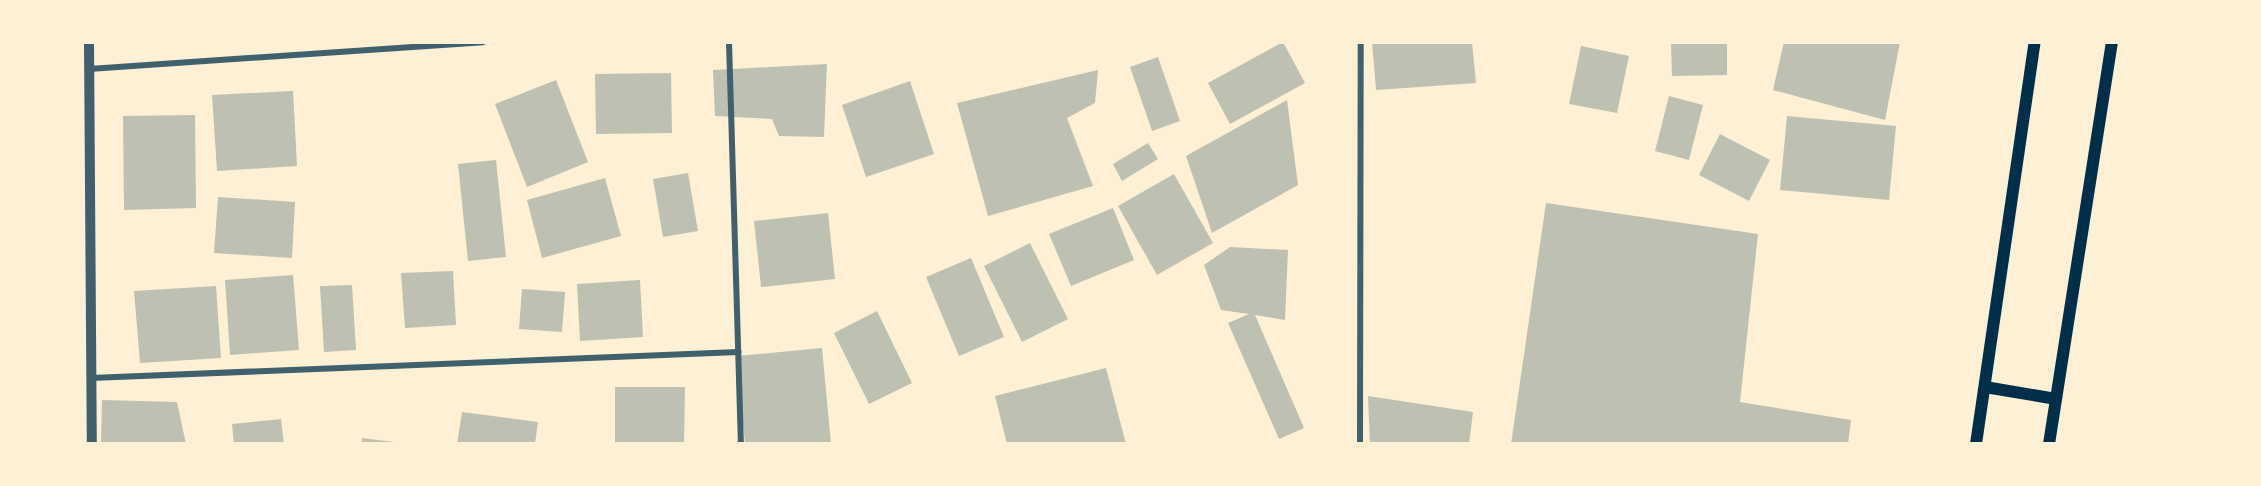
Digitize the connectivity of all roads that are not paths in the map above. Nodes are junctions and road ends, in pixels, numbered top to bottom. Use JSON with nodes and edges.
{"nodes":[{"id":1,"x":89,"y":42,"type":"edge"},
{"id":2,"x":483,"y":42,"type":"edge"},
{"id":3,"x":729,"y":42,"type":"edge"},
{"id":4,"x":1361,"y":42,"type":"edge"},
{"id":5,"x":2035,"y":42,"type":"edge"},
{"id":6,"x":2112,"y":42,"type":"edge"},
{"id":7,"x":89,"y":69,"type":"junction"},
{"id":8,"x":738,"y":352,"type":"junction"},
{"id":9,"x":91,"y":378,"type":"junction"},
{"id":10,"x":1985,"y":387,"type":"junction"},
{"id":11,"x":2056,"y":399,"type":"junction"},
{"id":12,"x":92,"y":444,"type":"edge"},
{"id":13,"x":741,"y":444,"type":"edge"},
{"id":14,"x":1360,"y":444,"type":"edge"},
{"id":15,"x":1976,"y":444,"type":"edge"},
{"id":16,"x":2049,"y":444,"type":"edge"}],
"edges":[{"from":1,"to":7,"type":"street"},
{"from":2,"to":7,"type":"street"},
{"from":3,"to":8,"type":"street"},
{"from":4,"to":14,"type":"street"},
{"from":5,"to":10,"type":"main road"},
{"from":6,"to":11,"type":"main road"},
{"from":7,"to":9,"type":"street"},
{"from":8,"to":9,"type":"street"},
{"from":8,"to":13,"type":"street"},
{"from":9,"to":12,"type":"street"},
{"from":10,"to":11,"type":"main road"},
{"from":10,"to":15,"type":"main road"},
{"from":11,"to":16,"type":"main road"}]}
